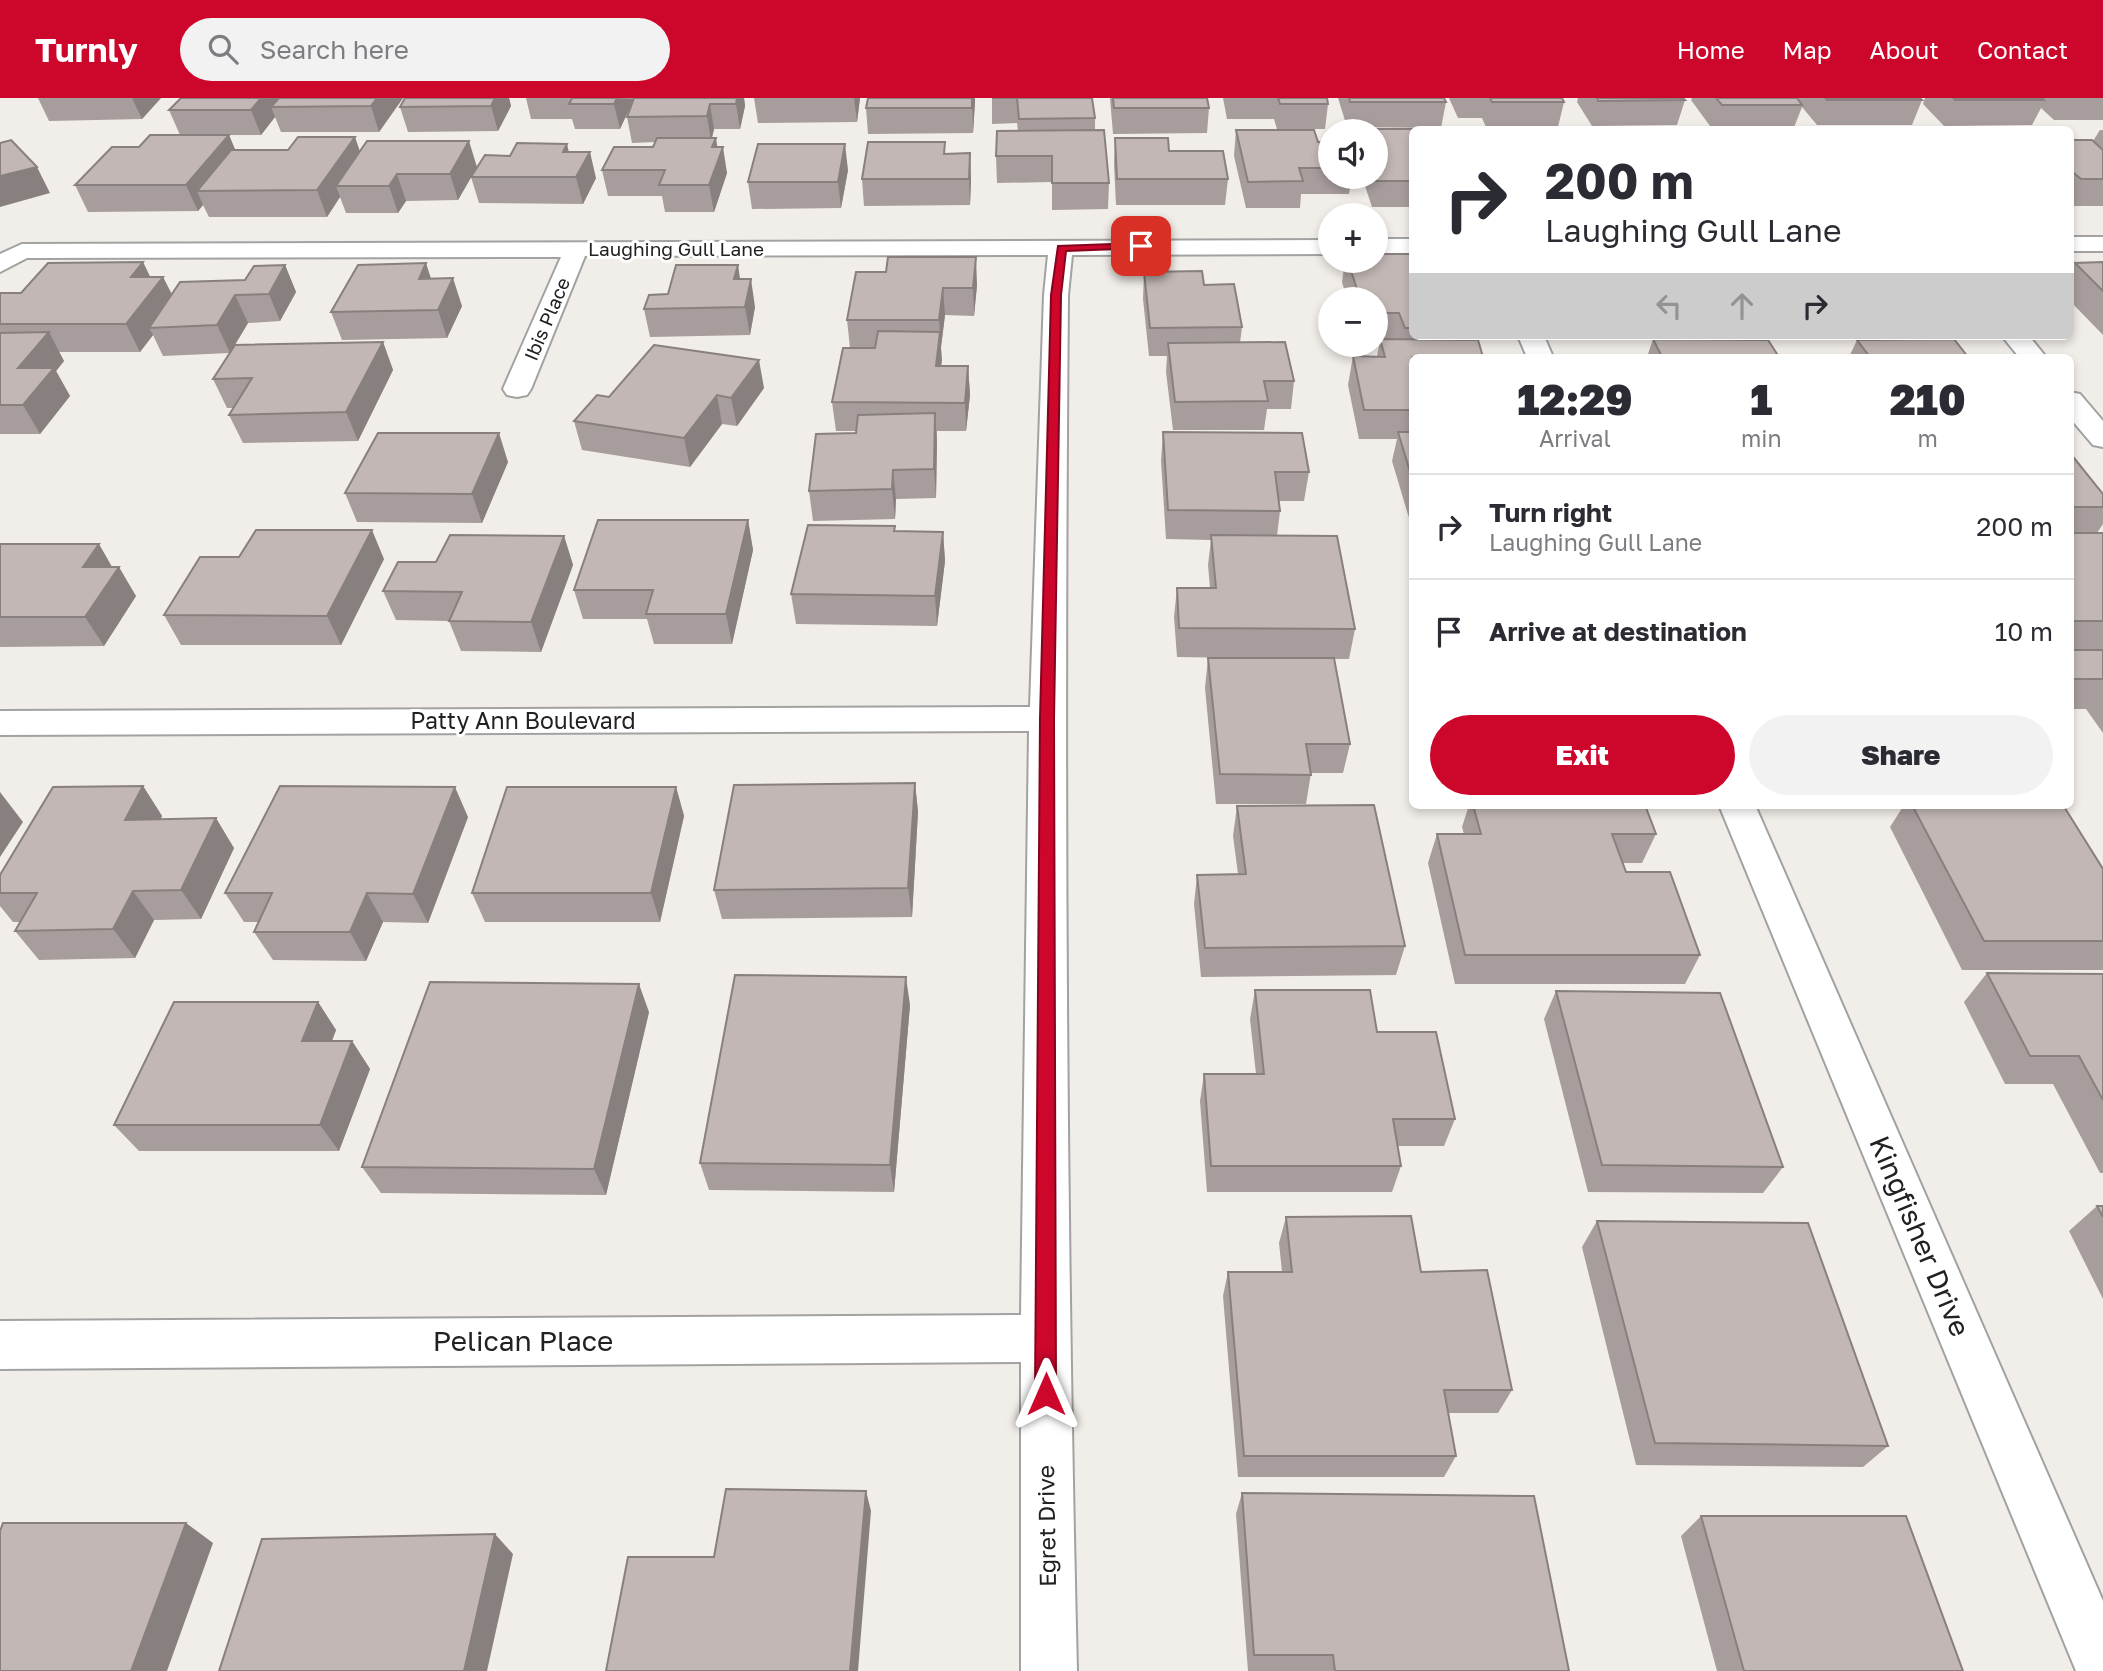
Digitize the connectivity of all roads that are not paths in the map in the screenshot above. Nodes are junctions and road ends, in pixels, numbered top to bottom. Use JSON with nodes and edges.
{"nodes":[{"id":1,"x":2074,"y":244,"type":"edge"},
{"id":2,"x":2103,"y":244,"type":"edge"},
{"id":3,"x":1388,"y":246,"type":"edge"},
{"id":4,"x":1409,"y":246,"type":"edge"},
{"id":5,"x":1318,"y":247,"type":"edge"},
{"id":6,"x":1061,"y":248,"type":"junction"},
{"id":7,"x":576,"y":249,"type":"junction"},
{"id":8,"x":0,"y":265,"type":"edge"},
{"id":9,"x":2018,"y":340,"type":"edge"},
{"id":10,"x":2030,"y":354,"type":"edge"},
{"id":11,"x":517,"y":389,"type":"dead end"},
{"id":12,"x":2074,"y":406,"type":"edge"},
{"id":13,"x":2103,"y":439,"type":"edge"},
{"id":14,"x":1047,"y":719,"type":"junction"},
{"id":15,"x":0,"y":723,"type":"edge"},
{"id":16,"x":1739,"y":809,"type":"edge"},
{"id":17,"x":1045,"y":1338,"type":"junction"},
{"id":18,"x":0,"y":1345,"type":"edge"},
{"id":19,"x":2103,"y":1667,"type":"edge"},
{"id":20,"x":1049,"y":1671,"type":"edge"}],
"edges":[{"from":1,"to":2,"type":"street"},
{"from":3,"to":4,"type":"street"},
{"from":5,"to":6,"type":"street","name":"Laughing Gull Lane"},
{"from":6,"to":7,"type":"street","name":"Laughing Gull Lane"},
{"from":6,"to":14,"type":"street","name":"Egret Drive"},
{"from":7,"to":8,"type":"street","name":"Laughing Gull Lane"},
{"from":7,"to":11,"type":"street","name":"Ibis Place"},
{"from":9,"to":10,"type":"street"},
{"from":12,"to":13,"type":"street"},
{"from":14,"to":15,"type":"street","name":"Patty Ann Boulevard"},
{"from":14,"to":17,"type":"street","name":"Egret Drive"},
{"from":16,"to":19,"type":"street","name":"Kingfisher Drive"},
{"from":17,"to":18,"type":"street","name":"Pelican Place"},
{"from":17,"to":20,"type":"street","name":"Egret Drive"}]}
